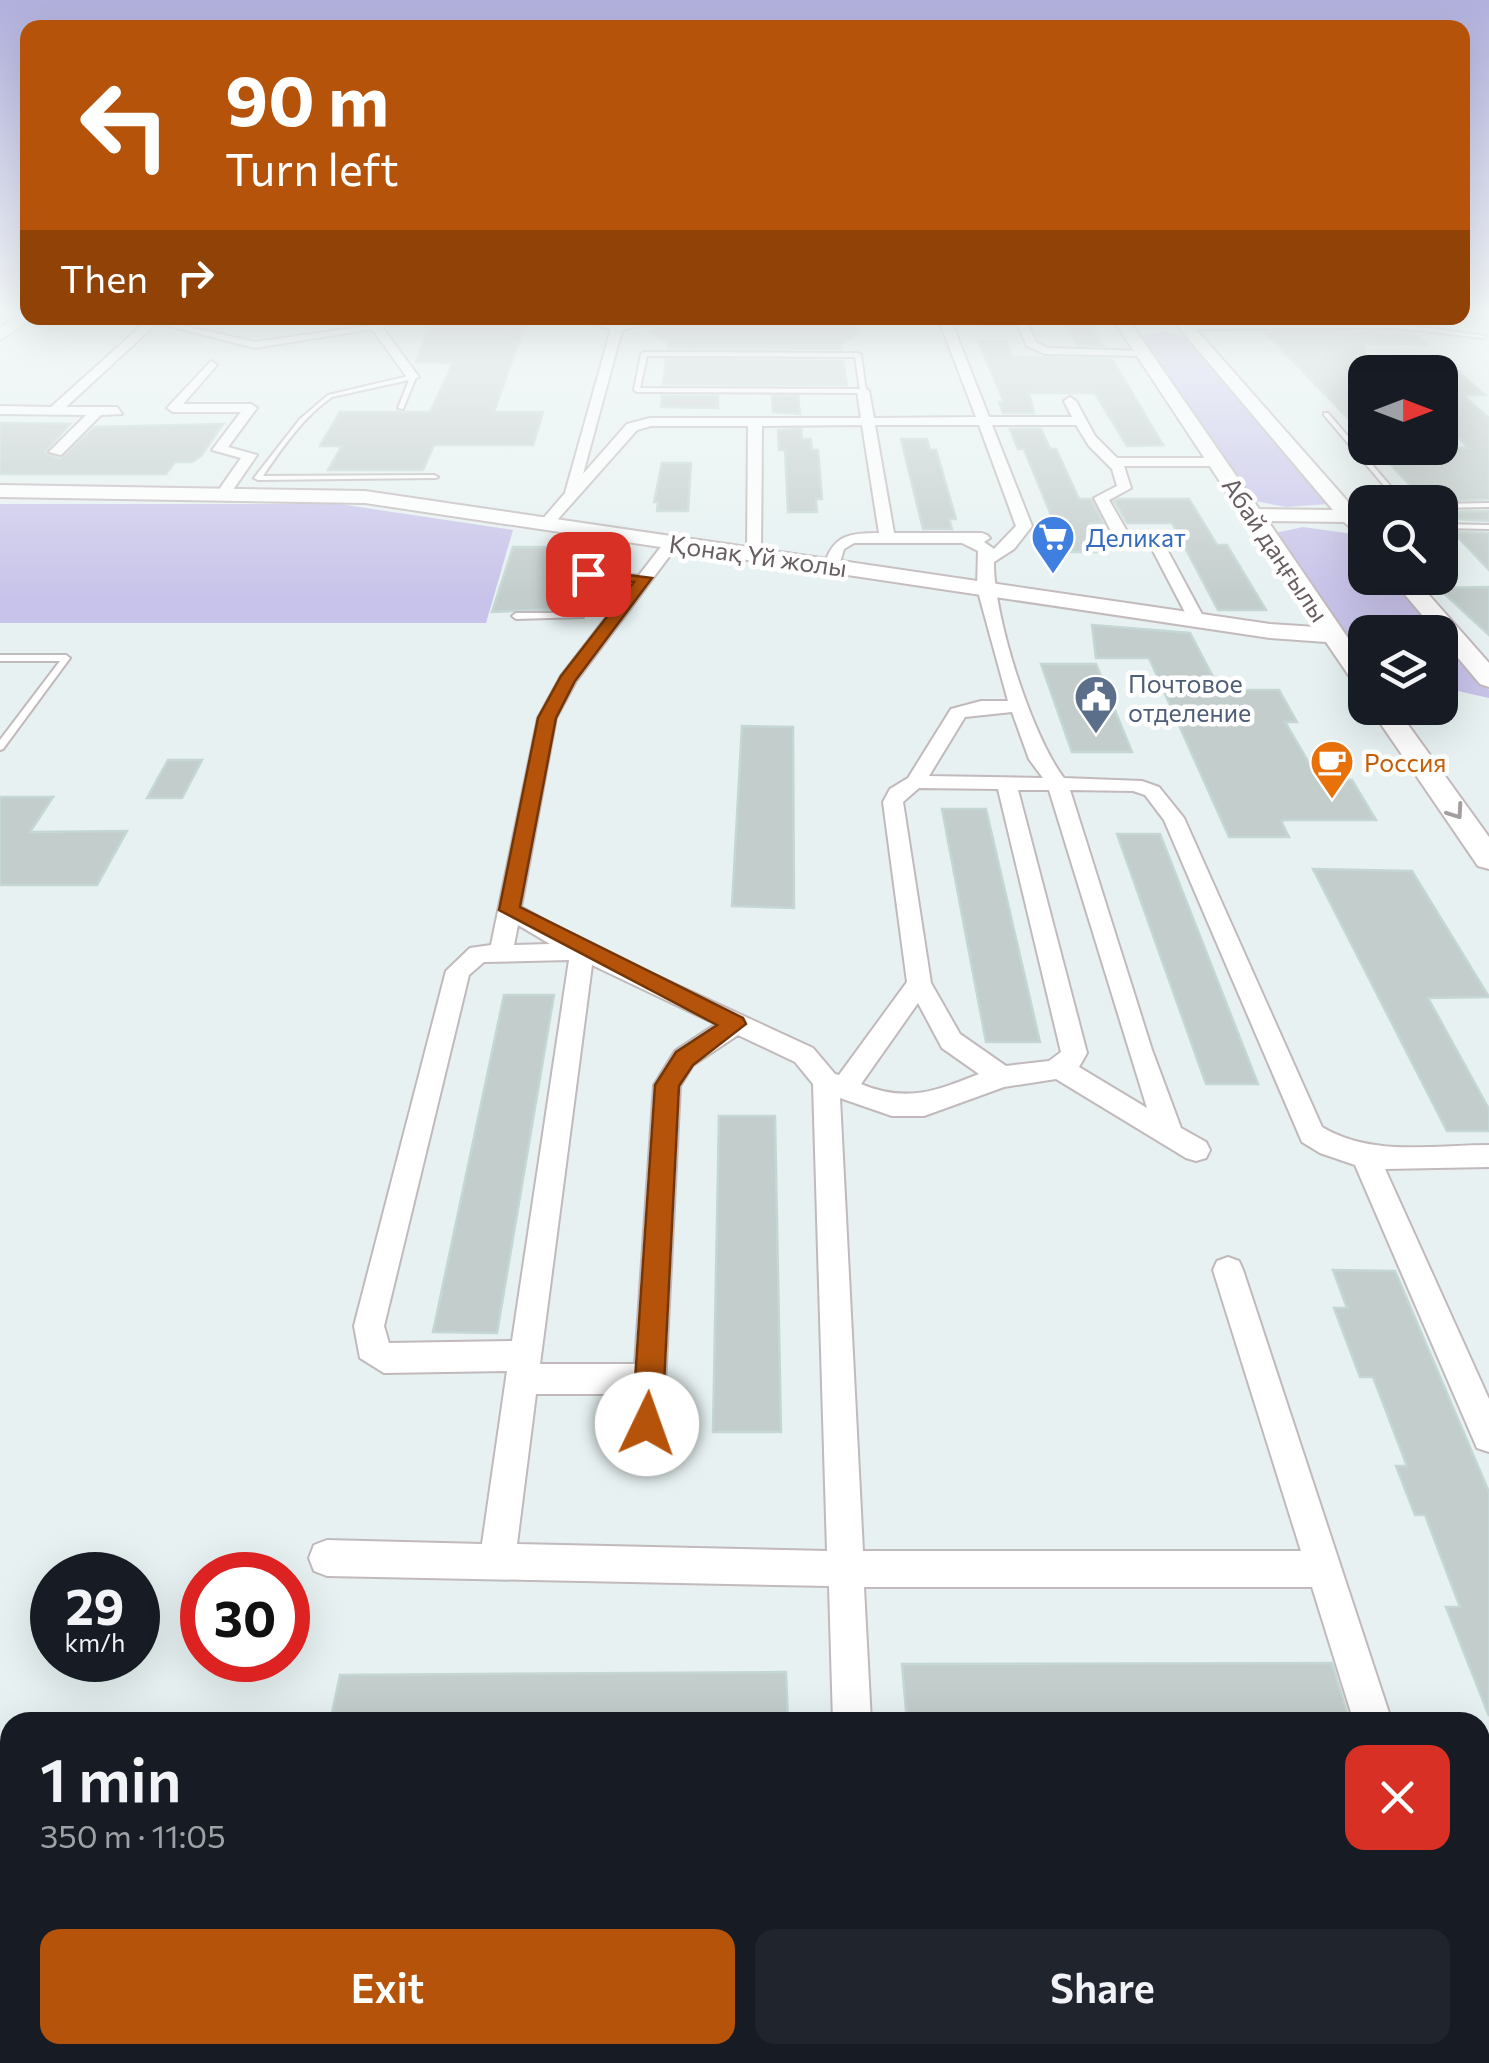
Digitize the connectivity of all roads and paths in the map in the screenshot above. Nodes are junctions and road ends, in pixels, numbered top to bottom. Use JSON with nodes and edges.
{"nodes":[{"id":1,"x":60,"y":405,"type":"edge"},
{"id":2,"x":176,"y":405,"type":"edge"},
{"id":3,"x":315,"y":405,"type":"edge"},
{"id":4,"x":595,"y":405,"type":"edge"},
{"id":5,"x":866,"y":405,"type":"edge"},
{"id":6,"x":978,"y":405,"type":"edge"},
{"id":7,"x":1072,"y":405,"type":"edge"},
{"id":8,"x":1179,"y":405,"type":"edge"},
{"id":9,"x":1256,"y":405,"type":"edge"},
{"id":10,"x":0,"y":410,"type":"edge"},
{"id":11,"x":55,"y":410,"type":"junction"},
{"id":12,"x":117,"y":410,"type":"dead end"},
{"id":13,"x":97,"y":411,"type":"junction"},
{"id":14,"x":1326,"y":414,"type":"dead end"},
{"id":15,"x":984,"y":422,"type":"junction"},
{"id":16,"x":1080,"y":422,"type":"junction"},
{"id":17,"x":755,"y":423,"type":"junction"},
{"id":18,"x":868,"y":423,"type":"junction"},
{"id":19,"x":56,"y":452,"type":"dead end"},
{"id":20,"x":1115,"y":462,"type":"junction"},
{"id":21,"x":1217,"y":462,"type":"junction"},
{"id":22,"x":434,"y":477,"type":"dead end"},
{"id":23,"x":1386,"y":485,"type":"edge"},
{"id":24,"x":0,"y":490,"type":"edge"},
{"id":25,"x":223,"y":494,"type":"junction"},
{"id":26,"x":570,"y":495,"type":"junction"},
{"id":27,"x":1489,"y":505,"type":"edge"},
{"id":28,"x":1458,"y":506,"type":"edge"},
{"id":29,"x":1348,"y":509,"type":"edge"},
{"id":30,"x":1253,"y":515,"type":"junction"},
{"id":31,"x":1348,"y":519,"type":"edge"},
{"id":32,"x":546,"y":524,"type":"junction"},
{"id":33,"x":1458,"y":526,"type":"edge"},
{"id":34,"x":1489,"y":526,"type":"edge"},
{"id":35,"x":888,"y":537,"type":"junction"},
{"id":36,"x":965,"y":538,"type":"junction"},
{"id":37,"x":1017,"y":538,"type":"junction"},
{"id":38,"x":672,"y":542,"type":"junction"},
{"id":39,"x":755,"y":554,"type":"junction"},
{"id":40,"x":988,"y":559,"type":"junction"},
{"id":41,"x":832,"y":566,"type":"junction"},
{"id":42,"x":644,"y":578,"type":"junction"},
{"id":43,"x":985,"y":588,"type":"junction"},
{"id":44,"x":1417,"y":595,"type":"edge"},
{"id":45,"x":516,"y":616,"type":"dead end"},
{"id":46,"x":1198,"y":620,"type":"junction"},
{"id":47,"x":1334,"y":635,"type":"junction"},
{"id":48,"x":1348,"y":656,"type":"edge"},
{"id":49,"x":0,"y":658,"type":"edge"},
{"id":50,"x":1489,"y":679,"type":"edge"},
{"id":51,"x":1019,"y":706,"type":"junction"},
{"id":52,"x":1395,"y":725,"type":"edge"},
{"id":53,"x":0,"y":747,"type":"edge"},
{"id":54,"x":916,"y":782,"type":"junction"},
{"id":55,"x":1006,"y":782,"type":"junction"},
{"id":56,"x":1057,"y":782,"type":"junction"},
{"id":57,"x":1489,"y":859,"type":"edge"},
{"id":58,"x":509,"y":910,"type":"junction"},
{"id":59,"x":582,"y":951,"type":"junction"},
{"id":60,"x":500,"y":952,"type":"junction"},
{"id":61,"x":919,"y":983,"type":"junction"},
{"id":62,"x":735,"y":1024,"type":"junction"},
{"id":63,"x":1060,"y":1069,"type":"junction"},
{"id":64,"x":1002,"y":1077,"type":"junction"},
{"id":65,"x":835,"y":1084,"type":"junction"},
{"id":66,"x":1171,"y":1137,"type":"junction"},
{"id":67,"x":1196,"y":1150,"type":"dead end"},
{"id":68,"x":1365,"y":1154,"type":"junction"},
{"id":69,"x":1489,"y":1156,"type":"edge"},
{"id":70,"x":1228,"y":1270,"type":"dead end"},
{"id":71,"x":522,"y":1367,"type":"junction"},
{"id":72,"x":650,"y":1379,"type":"junction"},
{"id":73,"x":647,"y":1424,"type":"dead end"},
{"id":74,"x":1489,"y":1436,"type":"edge"},
{"id":75,"x":328,"y":1558,"type":"dead end"},
{"id":76,"x":497,"y":1561,"type":"junction"},
{"id":77,"x":843,"y":1568,"type":"junction"},
{"id":78,"x":1324,"y":1568,"type":"junction"},
{"id":79,"x":851,"y":1712,"type":"edge"},
{"id":80,"x":1370,"y":1712,"type":"edge"}],
"edges":[{"from":1,"to":11,"type":"street"},
{"from":2,"to":25,"type":"street"},
{"from":3,"to":22,"type":"lane"},
{"from":4,"to":26,"type":"street"},
{"from":5,"to":18,"type":"street"},
{"from":6,"to":15,"type":"street"},
{"from":7,"to":16,"type":"street"},
{"from":8,"to":21,"type":"main road","name":"Абай даңғылы"},
{"from":9,"to":29,"type":"main road"},
{"from":10,"to":11,"type":"street"},
{"from":11,"to":13,"type":"street"},
{"from":12,"to":13,"type":"street"},
{"from":13,"to":19,"type":"street"},
{"from":14,"to":23,"type":"lane"},
{"from":15,"to":16,"type":"street"},
{"from":15,"to":18,"type":"street"},
{"from":15,"to":37,"type":"street"},
{"from":16,"to":20,"type":"street"},
{"from":17,"to":18,"type":"street"},
{"from":17,"to":26,"type":"street"},
{"from":17,"to":39,"type":"street"},
{"from":18,"to":35,"type":"street"},
{"from":20,"to":21,"type":"street"},
{"from":20,"to":46,"type":"street"},
{"from":21,"to":30,"type":"main road","name":"Абай даңғылы"},
{"from":24,"to":25,"type":"main road","name":"Қонақ Үй жолы"},
{"from":25,"to":32,"type":"main road","name":"Қонақ Үй жолы"},
{"from":26,"to":32,"type":"street"},
{"from":27,"to":28,"type":"lane"},
{"from":30,"to":31,"type":"main road"},
{"from":30,"to":47,"type":"main road","name":"Абай даңғылы"},
{"from":32,"to":38,"type":"main road","name":"Қонақ Үй жолы"},
{"from":33,"to":34,"type":"lane"},
{"from":35,"to":36,"type":"street"},
{"from":35,"to":41,"type":"street"},
{"from":36,"to":37,"type":"street"},
{"from":36,"to":40,"type":"street"},
{"from":37,"to":40,"type":"street"},
{"from":38,"to":39,"type":"main road","name":"Қонақ Үй жолы"},
{"from":38,"to":42,"type":"street"},
{"from":39,"to":41,"type":"main road","name":"Қонақ Үй жолы"},
{"from":40,"to":43,"type":"street"},
{"from":41,"to":43,"type":"main road","name":"Қонақ Үй жолы"},
{"from":42,"to":45,"type":"lane"},
{"from":42,"to":58,"type":"street"},
{"from":43,"to":46,"type":"main road","name":"Қонақ Үй жолы"},
{"from":43,"to":51,"type":"street"},
{"from":44,"to":50,"type":"main road"},
{"from":46,"to":47,"type":"main road","name":"Қонақ Үй жолы"},
{"from":47,"to":48,"type":"main road","name":"Абай даңғылы"},
{"from":49,"to":53,"type":"lane"},
{"from":51,"to":54,"type":"street"},
{"from":51,"to":56,"type":"street"},
{"from":52,"to":57,"type":"main road","one_way":true},
{"from":54,"to":55,"type":"street"},
{"from":54,"to":61,"type":"street"},
{"from":55,"to":56,"type":"street"},
{"from":55,"to":63,"type":"street"},
{"from":56,"to":66,"type":"street"},
{"from":56,"to":68,"type":"street"},
{"from":58,"to":59,"type":"street"},
{"from":58,"to":60,"type":"street"},
{"from":59,"to":60,"type":"street"},
{"from":59,"to":62,"type":"street"},
{"from":59,"to":71,"type":"street"},
{"from":60,"to":71,"type":"street"},
{"from":61,"to":64,"type":"street"},
{"from":61,"to":65,"type":"street"},
{"from":62,"to":65,"type":"street"},
{"from":62,"to":72,"type":"street"},
{"from":63,"to":64,"type":"street"},
{"from":63,"to":66,"type":"street"},
{"from":64,"to":65,"type":"street"},
{"from":65,"to":77,"type":"street"},
{"from":66,"to":67,"type":"street"},
{"from":68,"to":69,"type":"street"},
{"from":68,"to":74,"type":"street"},
{"from":70,"to":78,"type":"street"},
{"from":71,"to":72,"type":"street"},
{"from":71,"to":76,"type":"street"},
{"from":72,"to":73,"type":"street"},
{"from":75,"to":76,"type":"street"},
{"from":76,"to":77,"type":"street"},
{"from":77,"to":78,"type":"street"},
{"from":77,"to":79,"type":"street"},
{"from":78,"to":80,"type":"street"}]}
